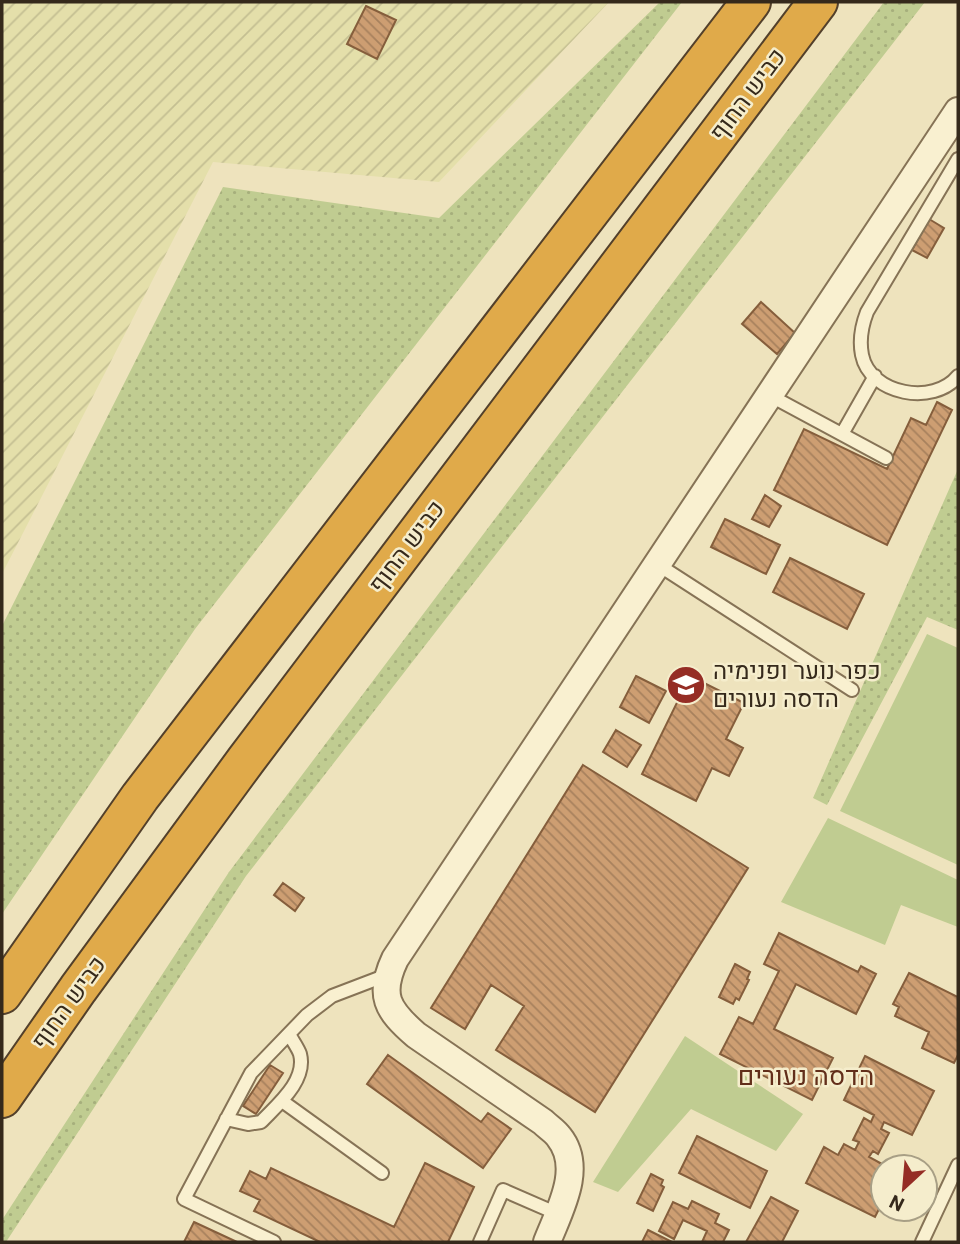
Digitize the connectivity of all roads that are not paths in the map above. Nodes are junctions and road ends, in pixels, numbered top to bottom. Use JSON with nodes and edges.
{"nodes":[{"id":1,"x":751,"y":2,"type":"edge"},
{"id":2,"x":818,"y":2,"type":"edge"},
{"id":3,"x":958,"y":111,"type":"edge"},
{"id":4,"x":958,"y":159,"type":"edge"},
{"id":5,"x":875,"y":376,"type":"junction"},
{"id":6,"x":958,"y":376,"type":"edge"},
{"id":7,"x":769,"y":395,"type":"junction"},
{"id":8,"x":842,"y":434,"type":"junction"},
{"id":9,"x":886,"y":458,"type":"dead end"},
{"id":10,"x":657,"y":564,"type":"junction"},
{"id":11,"x":852,"y":690,"type":"dead end"},
{"id":12,"x":388,"y":975,"type":"junction"},
{"id":13,"x":2,"y":994,"type":"edge"},
{"id":14,"x":289,"y":1034,"type":"junction"},
{"id":15,"x":2,"y":1098,"type":"edge"},
{"id":16,"x":282,"y":1101,"type":"junction"},
{"id":17,"x":226,"y":1119,"type":"junction"},
{"id":18,"x":958,"y":1165,"type":"edge"},
{"id":19,"x":383,"y":1173,"type":"dead end"},
{"id":20,"x":558,"y":1214,"type":"junction"},
{"id":21,"x":274,"y":1242,"type":"edge"},
{"id":22,"x":480,"y":1242,"type":"edge"},
{"id":23,"x":548,"y":1242,"type":"edge"},
{"id":24,"x":922,"y":1242,"type":"edge"}],
"edges":[{"from":1,"to":13,"type":"highway"},
{"from":2,"to":15,"type":"highway","name":"כביש החוף"},
{"from":3,"to":7,"type":"street"},
{"from":4,"to":5,"type":"lane"},
{"from":5,"to":6,"type":"lane"},
{"from":5,"to":8,"type":"lane"},
{"from":7,"to":8,"type":"lane"},
{"from":7,"to":10,"type":"street"},
{"from":8,"to":9,"type":"lane"},
{"from":10,"to":11,"type":"lane"},
{"from":10,"to":12,"type":"street"},
{"from":12,"to":14,"type":"lane"},
{"from":12,"to":20,"type":"street"},
{"from":14,"to":16,"type":"lane"},
{"from":14,"to":17,"type":"lane"},
{"from":16,"to":17,"type":"lane"},
{"from":16,"to":19,"type":"lane"},
{"from":17,"to":21,"type":"lane"},
{"from":18,"to":24,"type":"lane"},
{"from":20,"to":22,"type":"lane"},
{"from":20,"to":23,"type":"street"}]}
